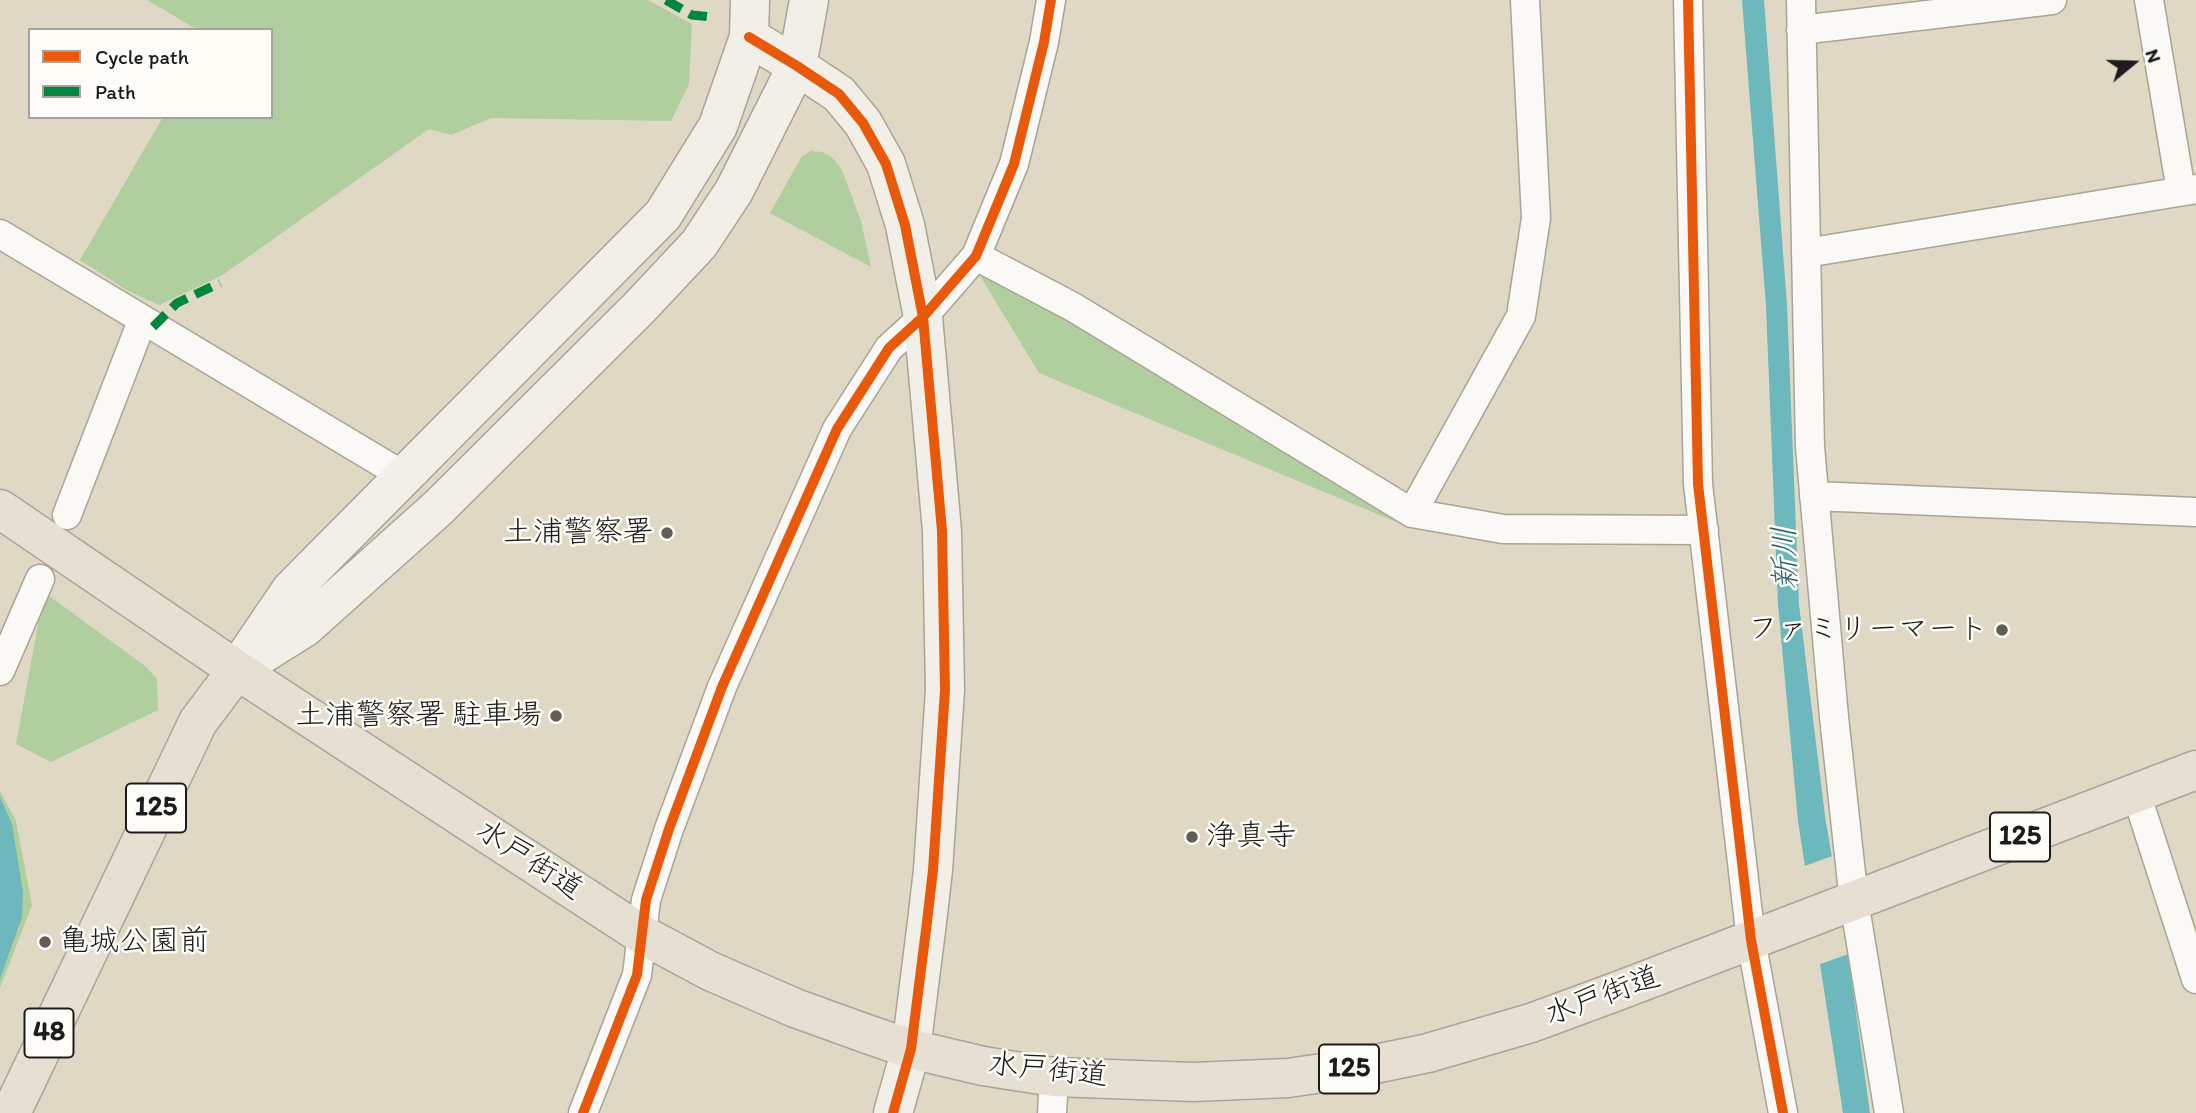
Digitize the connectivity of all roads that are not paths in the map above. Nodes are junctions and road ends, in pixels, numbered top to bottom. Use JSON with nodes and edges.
{"nodes":[{"id":1,"x":750,"y":0,"type":"edge"},
{"id":2,"x":809,"y":0,"type":"edge"},
{"id":3,"x":1051,"y":0,"type":"edge"},
{"id":4,"x":1525,"y":0,"type":"edge"},
{"id":5,"x":1688,"y":0,"type":"edge"},
{"id":6,"x":1801,"y":0,"type":"edge"},
{"id":7,"x":2052,"y":0,"type":"edge"},
{"id":8,"x":2149,"y":0,"type":"edge"},
{"id":9,"x":1801,"y":30,"type":"junction"},
{"id":10,"x":748,"y":37,"type":"junction"},
{"id":11,"x":797,"y":66,"type":"junction"},
{"id":12,"x":2189,"y":190,"type":"edge"},
{"id":13,"x":0,"y":234,"type":"edge"},
{"id":14,"x":1806,"y":253,"type":"junction"},
{"id":15,"x":976,"y":256,"type":"junction"},
{"id":16,"x":923,"y":317,"type":"junction"},
{"id":17,"x":142,"y":321,"type":"junction"},
{"id":18,"x":404,"y":476,"type":"junction"},
{"id":19,"x":1814,"y":496,"type":"junction"},
{"id":20,"x":0,"y":509,"type":"edge"},
{"id":21,"x":2196,"y":512,"type":"edge"},
{"id":22,"x":1412,"y":513,"type":"junction"},
{"id":23,"x":67,"y":514,"type":"dead end"},
{"id":24,"x":1704,"y":530,"type":"junction"},
{"id":25,"x":40,"y":579,"type":"dead end"},
{"id":26,"x":237,"y":670,"type":"junction"},
{"id":27,"x":0,"y":671,"type":"edge"},
{"id":28,"x":2196,"y":769,"type":"edge"},
{"id":29,"x":2136,"y":793,"type":"junction"},
{"id":30,"x":1849,"y":903,"type":"junction"},
{"id":31,"x":641,"y":934,"type":"junction"},
{"id":32,"x":1760,"y":936,"type":"junction"},
{"id":33,"x":87,"y":953,"type":"joint"},
{"id":34,"x":2196,"y":979,"type":"edge"},
{"id":35,"x":911,"y":1049,"type":"junction"},
{"id":36,"x":1053,"y":1095,"type":"edge"},
{"id":37,"x":11,"y":1113,"type":"edge"},
{"id":38,"x":583,"y":1113,"type":"edge"},
{"id":39,"x":893,"y":1113,"type":"edge"},
{"id":40,"x":1783,"y":1113,"type":"edge"},
{"id":41,"x":1889,"y":1113,"type":"edge"}],
"edges":[{"from":1,"to":10,"type":"street"},
{"from":2,"to":11,"type":"street"},
{"from":3,"to":15,"type":"street"},
{"from":4,"to":22,"type":"street"},
{"from":5,"to":24,"type":"street"},
{"from":6,"to":9,"type":"street"},
{"from":7,"to":9,"type":"street"},
{"from":8,"to":12,"type":"street"},
{"from":9,"to":14,"type":"street"},
{"from":10,"to":11,"type":"street"},
{"from":10,"to":18,"type":"street"},
{"from":11,"to":16,"type":"street"},
{"from":11,"to":26,"type":"street"},
{"from":12,"to":14,"type":"street"},
{"from":13,"to":17,"type":"street"},
{"from":14,"to":19,"type":"street"},
{"from":15,"to":16,"type":"street"},
{"from":15,"to":22,"type":"street"},
{"from":16,"to":31,"type":"street"},
{"from":16,"to":35,"type":"street"},
{"from":17,"to":18,"type":"street"},
{"from":17,"to":23,"type":"street"},
{"from":18,"to":26,"type":"street"},
{"from":19,"to":21,"type":"street"},
{"from":19,"to":30,"type":"street"},
{"from":20,"to":26,"type":"main road","name":"水戸街道","number":"125"},
{"from":22,"to":24,"type":"street"},
{"from":24,"to":32,"type":"street"},
{"from":25,"to":27,"type":"street"},
{"from":26,"to":31,"type":"main road","name":"水戸街道","number":"125"},
{"from":26,"to":33,"type":"main road","number":"125"},
{"from":28,"to":29,"type":"main road","name":"水戸街道","number":"125"},
{"from":29,"to":30,"type":"main road","name":"水戸街道","number":"125"},
{"from":29,"to":34,"type":"street"},
{"from":30,"to":32,"type":"main road","name":"水戸街道","number":"125"},
{"from":30,"to":41,"type":"street"},
{"from":31,"to":35,"type":"main road","name":"水戸街道","number":"125"},
{"from":31,"to":38,"type":"street"},
{"from":32,"to":36,"type":"main road","name":"水戸街道","number":"125"},
{"from":32,"to":40,"type":"street"},
{"from":33,"to":37,"type":"main road","number":"48"},
{"from":35,"to":36,"type":"main road","name":"水戸街道","number":"125"},
{"from":35,"to":39,"type":"street"}]}
